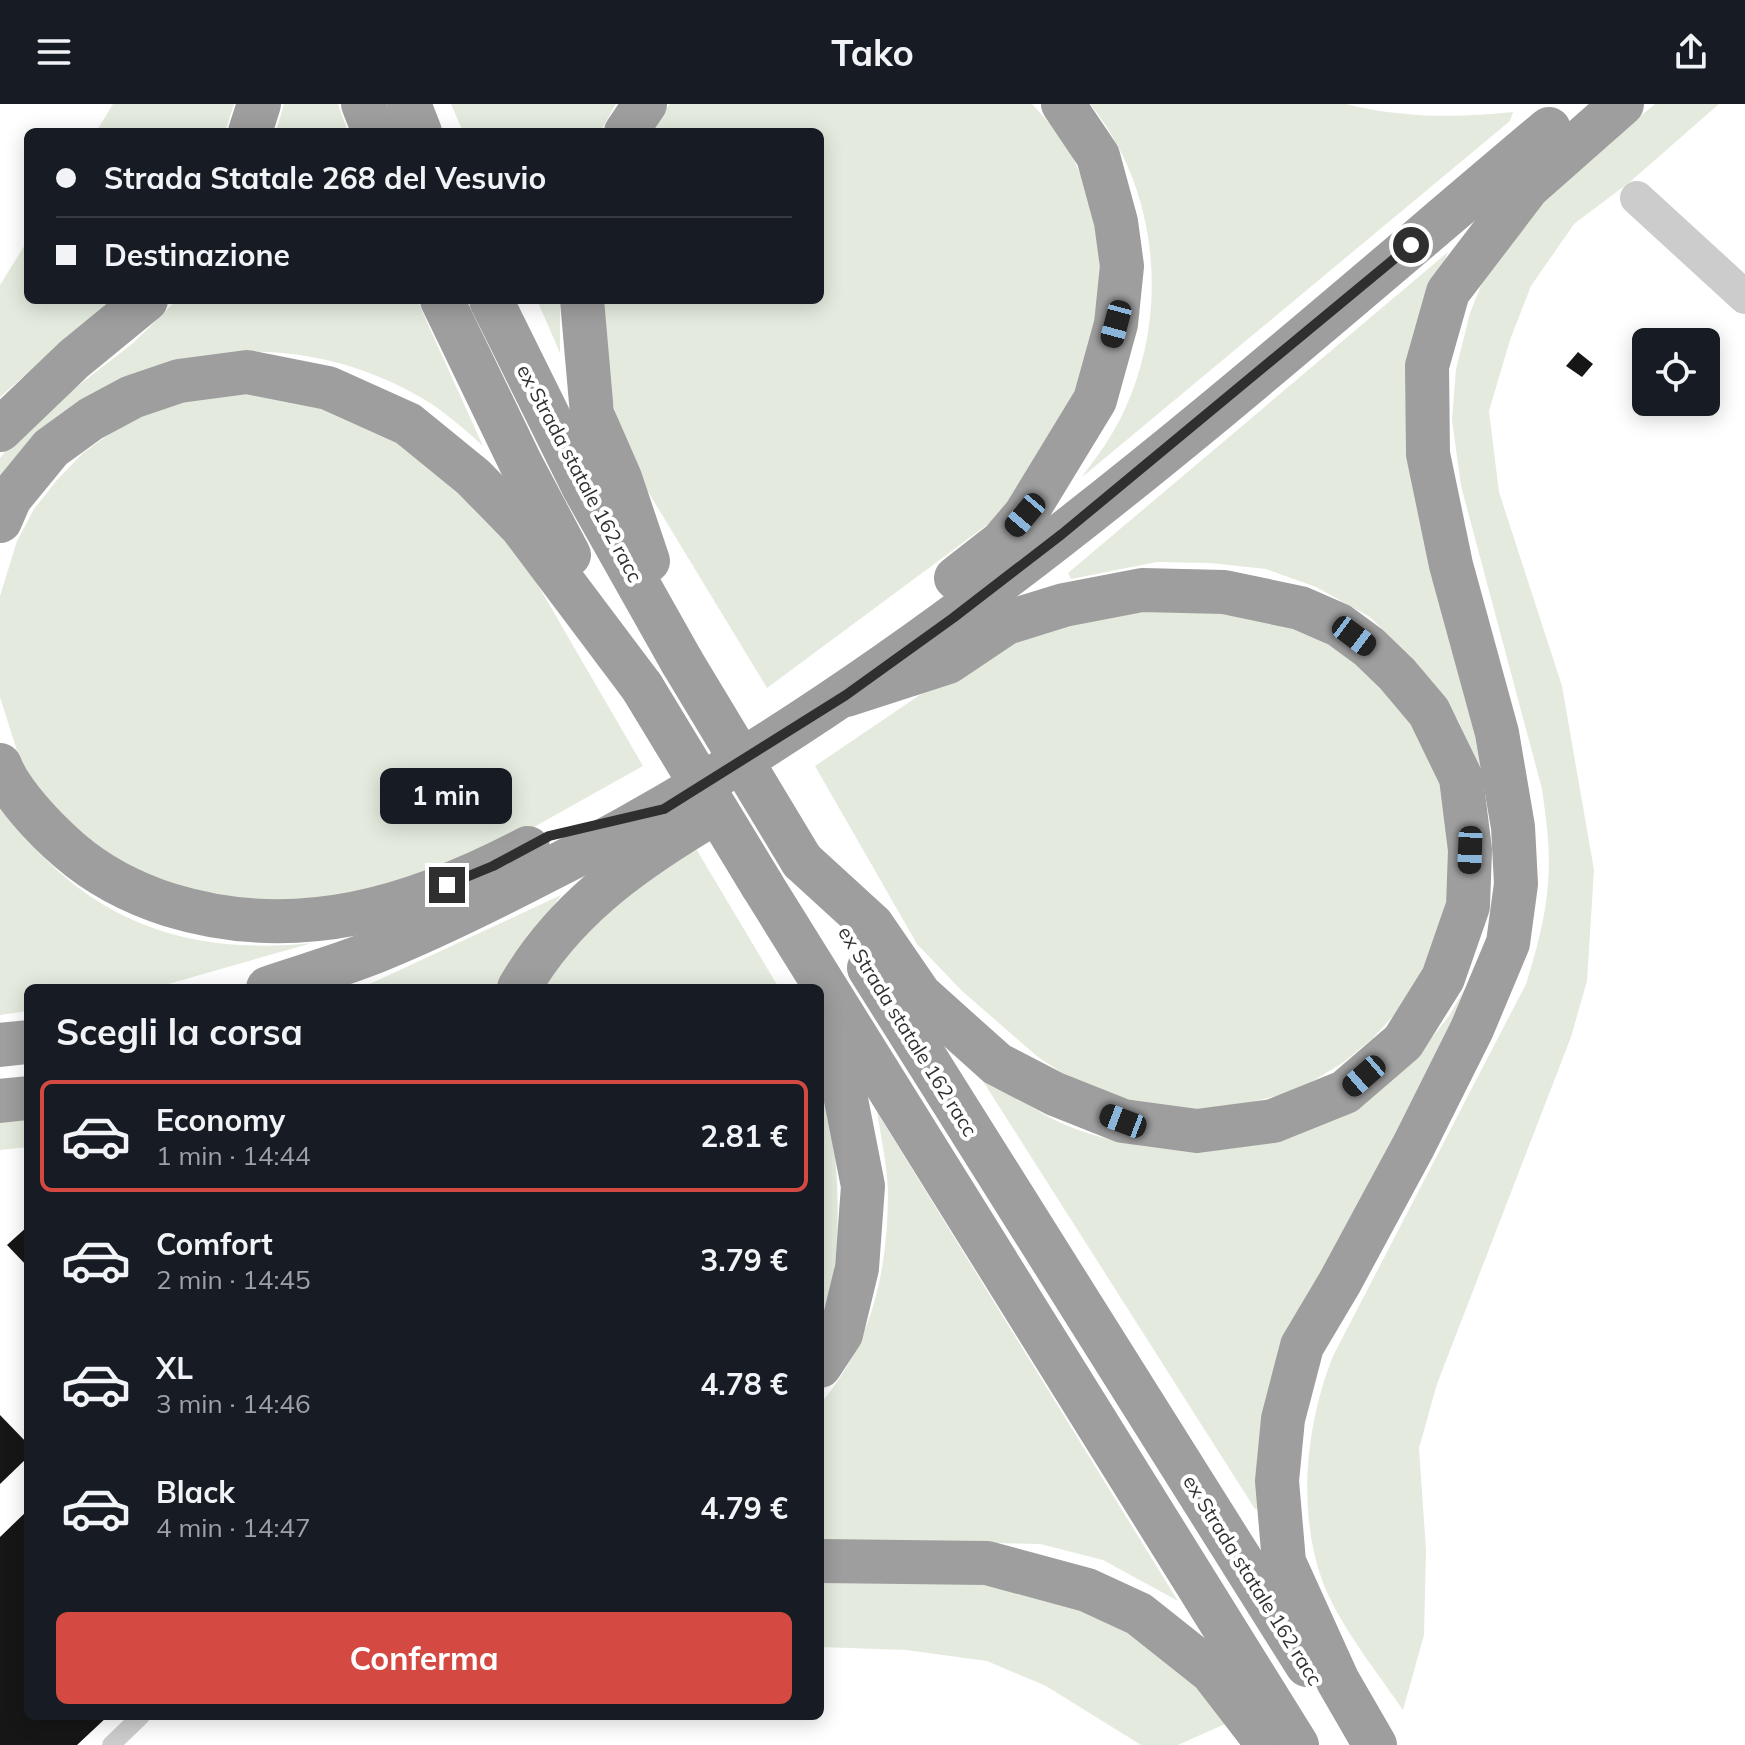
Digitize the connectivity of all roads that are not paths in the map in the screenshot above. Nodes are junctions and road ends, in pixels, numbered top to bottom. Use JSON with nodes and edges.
{"nodes":[{"id":1,"x":259,"y":104,"type":"edge"},
{"id":2,"x":363,"y":104,"type":"edge"},
{"id":3,"x":409,"y":104,"type":"edge"},
{"id":4,"x":645,"y":104,"type":"edge"},
{"id":5,"x":1063,"y":104,"type":"edge"},
{"id":6,"x":1579,"y":104,"type":"edge"},
{"id":7,"x":1622,"y":104,"type":"edge"},
{"id":8,"x":251,"y":128,"type":"edge"},
{"id":9,"x":372,"y":128,"type":"edge"},
{"id":10,"x":418,"y":128,"type":"edge"},
{"id":11,"x":629,"y":128,"type":"edge"},
{"id":12,"x":1637,"y":198,"type":"dead end"},
{"id":13,"x":1745,"y":297,"type":"edge"},
{"id":14,"x":141,"y":304,"type":"edge"},
{"id":15,"x":444,"y":304,"type":"edge"},
{"id":16,"x":493,"y":304,"type":"edge"},
{"id":17,"x":582,"y":304,"type":"edge"},
{"id":18,"x":0,"y":430,"type":"edge"},
{"id":19,"x":0,"y":521,"type":"edge"},
{"id":20,"x":682,"y":662,"type":"junction"},
{"id":21,"x":642,"y":687,"type":"junction"},
{"id":22,"x":846,"y":695,"type":"junction"},
{"id":23,"x":774,"y":741,"type":"junction"},
{"id":24,"x":0,"y":765,"type":"edge"},
{"id":25,"x":664,"y":809,"type":"junction"},
{"id":26,"x":802,"y":861,"type":"junction"},
{"id":27,"x":762,"y":885,"type":"junction"},
{"id":28,"x":280,"y":984,"type":"edge"},
{"id":29,"x":521,"y":984,"type":"edge"},
{"id":30,"x":804,"y":984,"type":"edge"},
{"id":31,"x":821,"y":984,"type":"edge"},
{"id":32,"x":824,"y":989,"type":"edge"},
{"id":33,"x":824,"y":1029,"type":"edge"},
{"id":34,"x":24,"y":1042,"type":"edge"},
{"id":35,"x":0,"y":1045,"type":"edge"},
{"id":36,"x":24,"y":1098,"type":"edge"},
{"id":37,"x":0,"y":1101,"type":"edge"},
{"id":38,"x":824,"y":1360,"type":"edge"},
{"id":39,"x":824,"y":1561,"type":"edge"},
{"id":40,"x":1228,"y":1666,"type":"junction"},
{"id":41,"x":137,"y":1720,"type":"edge"},
{"id":42,"x":111,"y":1745,"type":"edge"},
{"id":43,"x":1268,"y":1745,"type":"edge"},
{"id":44,"x":1297,"y":1745,"type":"edge"},
{"id":45,"x":1356,"y":1745,"type":"edge"},
{"id":46,"x":1375,"y":1745,"type":"edge"}],
"edges":[{"from":1,"to":8,"type":"highway"},
{"from":2,"to":9,"type":"highway"},
{"from":3,"to":10,"type":"highway"},
{"from":4,"to":11,"type":"highway"},
{"from":5,"to":23,"type":"highway"},
{"from":6,"to":22,"type":"highway"},
{"from":7,"to":46,"type":"highway"},
{"from":12,"to":13,"type":"street"},
{"from":14,"to":18,"type":"highway"},
{"from":15,"to":21,"type":"highway"},
{"from":16,"to":20,"type":"highway","name":"ex Strada statale 162 racc"},
{"from":17,"to":20,"type":"highway"},
{"from":19,"to":21,"type":"highway"},
{"from":20,"to":26,"type":"highway","name":"ex Strada statale 162 racc","bridge":true},
{"from":21,"to":27,"type":"highway","bridge":true},
{"from":22,"to":23,"type":"highway"},
{"from":22,"to":26,"type":"highway"},
{"from":23,"to":25,"type":"highway"},
{"from":23,"to":29,"type":"highway"},
{"from":24,"to":25,"type":"highway"},
{"from":25,"to":28,"type":"highway"},
{"from":26,"to":45,"type":"highway","name":"ex Strada statale 162 racc"},
{"from":27,"to":30,"type":"highway"},
{"from":27,"to":31,"type":"highway"},
{"from":32,"to":40,"type":"highway"},
{"from":33,"to":38,"type":"highway"},
{"from":34,"to":35,"type":"highway"},
{"from":36,"to":37,"type":"highway"},
{"from":39,"to":40,"type":"highway"},
{"from":40,"to":43,"type":"highway"},
{"from":40,"to":44,"type":"highway"},
{"from":41,"to":42,"type":"lane"}]}
